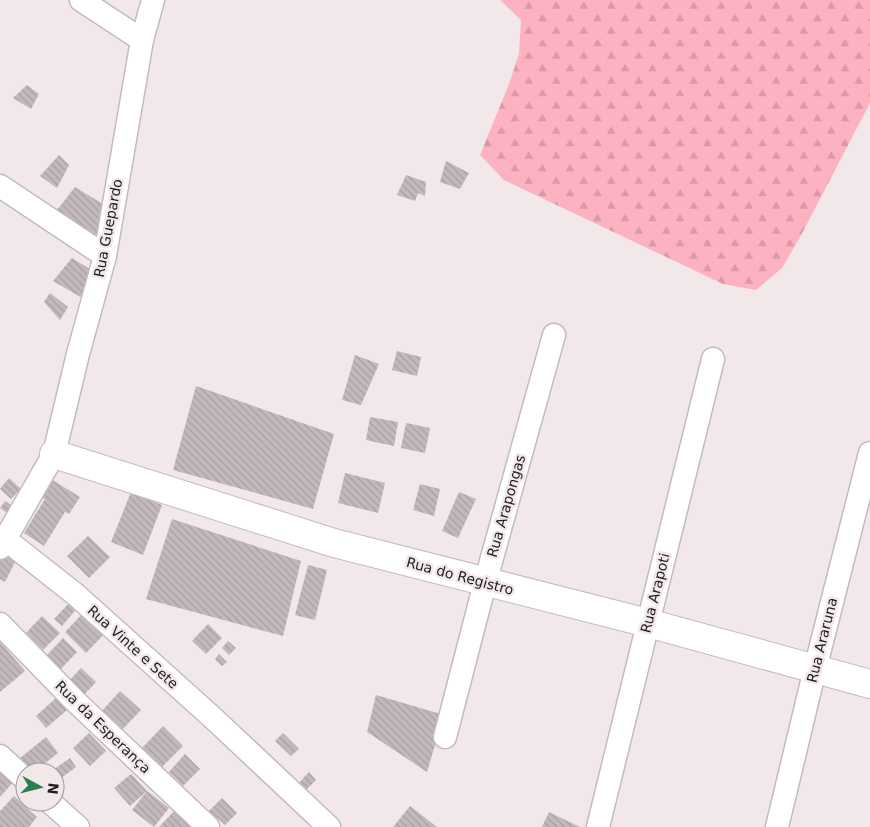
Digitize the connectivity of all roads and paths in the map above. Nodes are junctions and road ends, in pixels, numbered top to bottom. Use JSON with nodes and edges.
{"nodes":[{"id":1,"x":81,"y":0,"type":"edge"},
{"id":2,"x":153,"y":0,"type":"edge"},
{"id":3,"x":142,"y":40,"type":"junction"},
{"id":4,"x":0,"y":186,"type":"edge"},
{"id":5,"x":105,"y":256,"type":"junction"},
{"id":6,"x":554,"y":335,"type":"dead end"},
{"id":7,"x":713,"y":358,"type":"dead end"},
{"id":8,"x":870,"y":453,"type":"edge"},
{"id":9,"x":54,"y":454,"type":"junction"},
{"id":10,"x":2,"y":544,"type":"edge"},
{"id":11,"x":485,"y":582,"type":"junction"},
{"id":12,"x":648,"y":623,"type":"junction"},
{"id":13,"x":0,"y":624,"type":"edge"},
{"id":14,"x":815,"y":669,"type":"junction"},
{"id":15,"x":870,"y":684,"type":"edge"},
{"id":16,"x":445,"y":737,"type":"dead end"},
{"id":17,"x":0,"y":756,"type":"edge"},
{"id":18,"x":15,"y":770,"type":"edge"},
{"id":19,"x":61,"y":812,"type":"edge"},
{"id":20,"x":78,"y":827,"type":"edge"},
{"id":21,"x":208,"y":827,"type":"edge"},
{"id":22,"x":329,"y":827,"type":"edge"},
{"id":23,"x":598,"y":827,"type":"edge"},
{"id":24,"x":777,"y":827,"type":"edge"}],
"edges":[{"from":1,"to":3,"type":"street"},
{"from":2,"to":3,"type":"street","name":"Rua Guepardo"},
{"from":3,"to":5,"type":"street","name":"Rua Guepardo"},
{"from":4,"to":5,"type":"street"},
{"from":5,"to":9,"type":"street","name":"Rua Guepardo"},
{"from":6,"to":11,"type":"street","name":"Rua Arapongas"},
{"from":7,"to":12,"type":"street","name":"Rua Arapoti"},
{"from":8,"to":14,"type":"street","name":"Rua Araruna"},
{"from":9,"to":10,"type":"street","name":"Rua Vinte e Sete"},
{"from":9,"to":11,"type":"street","name":"Rua do Registro"},
{"from":10,"to":22,"type":"street","name":"Rua Vinte e Sete"},
{"from":11,"to":12,"type":"street","name":"Rua do Registro"},
{"from":11,"to":16,"type":"street","name":"Rua Arapongas"},
{"from":12,"to":14,"type":"street","name":"Rua do Registro"},
{"from":12,"to":23,"type":"street","name":"Rua Arapoti"},
{"from":13,"to":21,"type":"street","name":"Rua da Esperança"},
{"from":14,"to":15,"type":"street","name":"Rua do Registro"},
{"from":14,"to":24,"type":"street","name":"Rua Araruna"},
{"from":17,"to":18,"type":"street"},
{"from":19,"to":20,"type":"street"}]}
